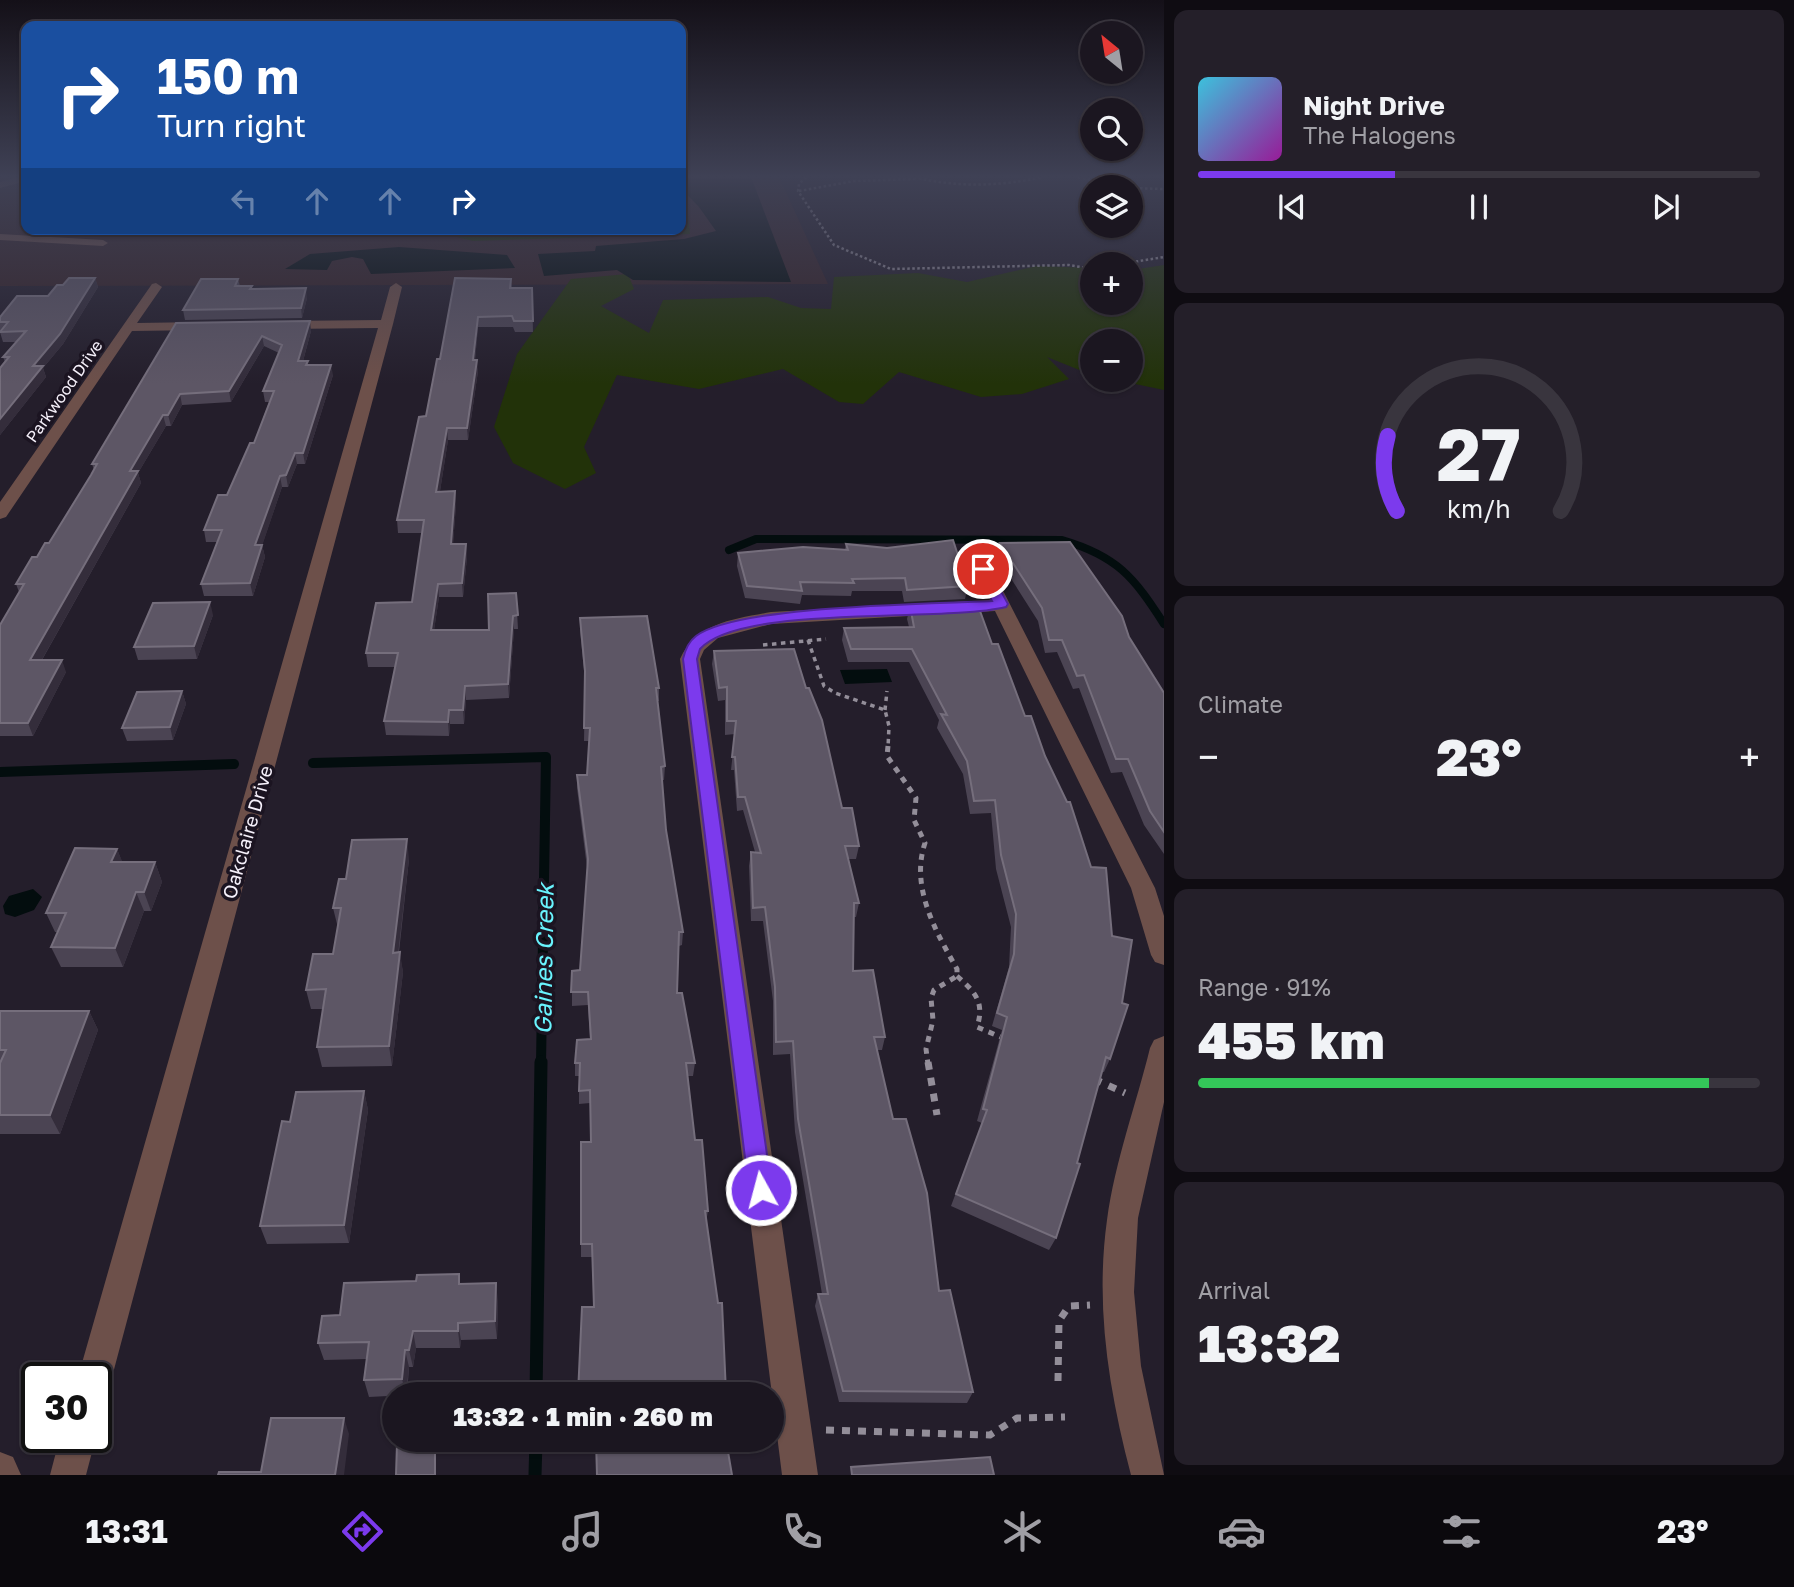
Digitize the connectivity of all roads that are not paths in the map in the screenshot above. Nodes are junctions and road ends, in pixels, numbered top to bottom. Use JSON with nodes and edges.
{"nodes":[{"id":1,"x":156,"y":287,"type":"dead end"},
{"id":2,"x":396,"y":287,"type":"dead end"},
{"id":3,"x":387,"y":324,"type":"junction"},
{"id":4,"x":265,"y":325,"type":"edge"},
{"id":5,"x":211,"y":326,"type":"edge"},
{"id":6,"x":130,"y":327,"type":"junction"},
{"id":7,"x":0,"y":514,"type":"edge"},
{"id":8,"x":983,"y":569,"type":"dead end"},
{"id":9,"x":1001,"y":604,"type":"junction"},
{"id":10,"x":1164,"y":955,"type":"edge"},
{"id":11,"x":1164,"y":1048,"type":"edge"},
{"id":12,"x":99,"y":1362,"type":"edge"},
{"id":13,"x":74,"y":1453,"type":"edge"},
{"id":14,"x":0,"y":1470,"type":"edge"},
{"id":15,"x":3,"y":1475,"type":"edge"},
{"id":16,"x":68,"y":1475,"type":"edge"},
{"id":17,"x":800,"y":1475,"type":"edge"},
{"id":18,"x":1149,"y":1475,"type":"edge"}],
"edges":[{"from":1,"to":6,"type":"street","name":"Parkwood Drive"},
{"from":2,"to":3,"type":"street","name":"Oakclaire Drive"},
{"from":3,"to":4,"type":"street"},
{"from":3,"to":12,"type":"street","name":"Oakclaire Drive"},
{"from":5,"to":6,"type":"street"},
{"from":6,"to":7,"type":"street","name":"Parkwood Drive"},
{"from":8,"to":9,"type":"street"},
{"from":9,"to":10,"type":"street"},
{"from":9,"to":17,"type":"street"},
{"from":11,"to":18,"type":"street"},
{"from":13,"to":16,"type":"street"},
{"from":14,"to":15,"type":"street"}]}
